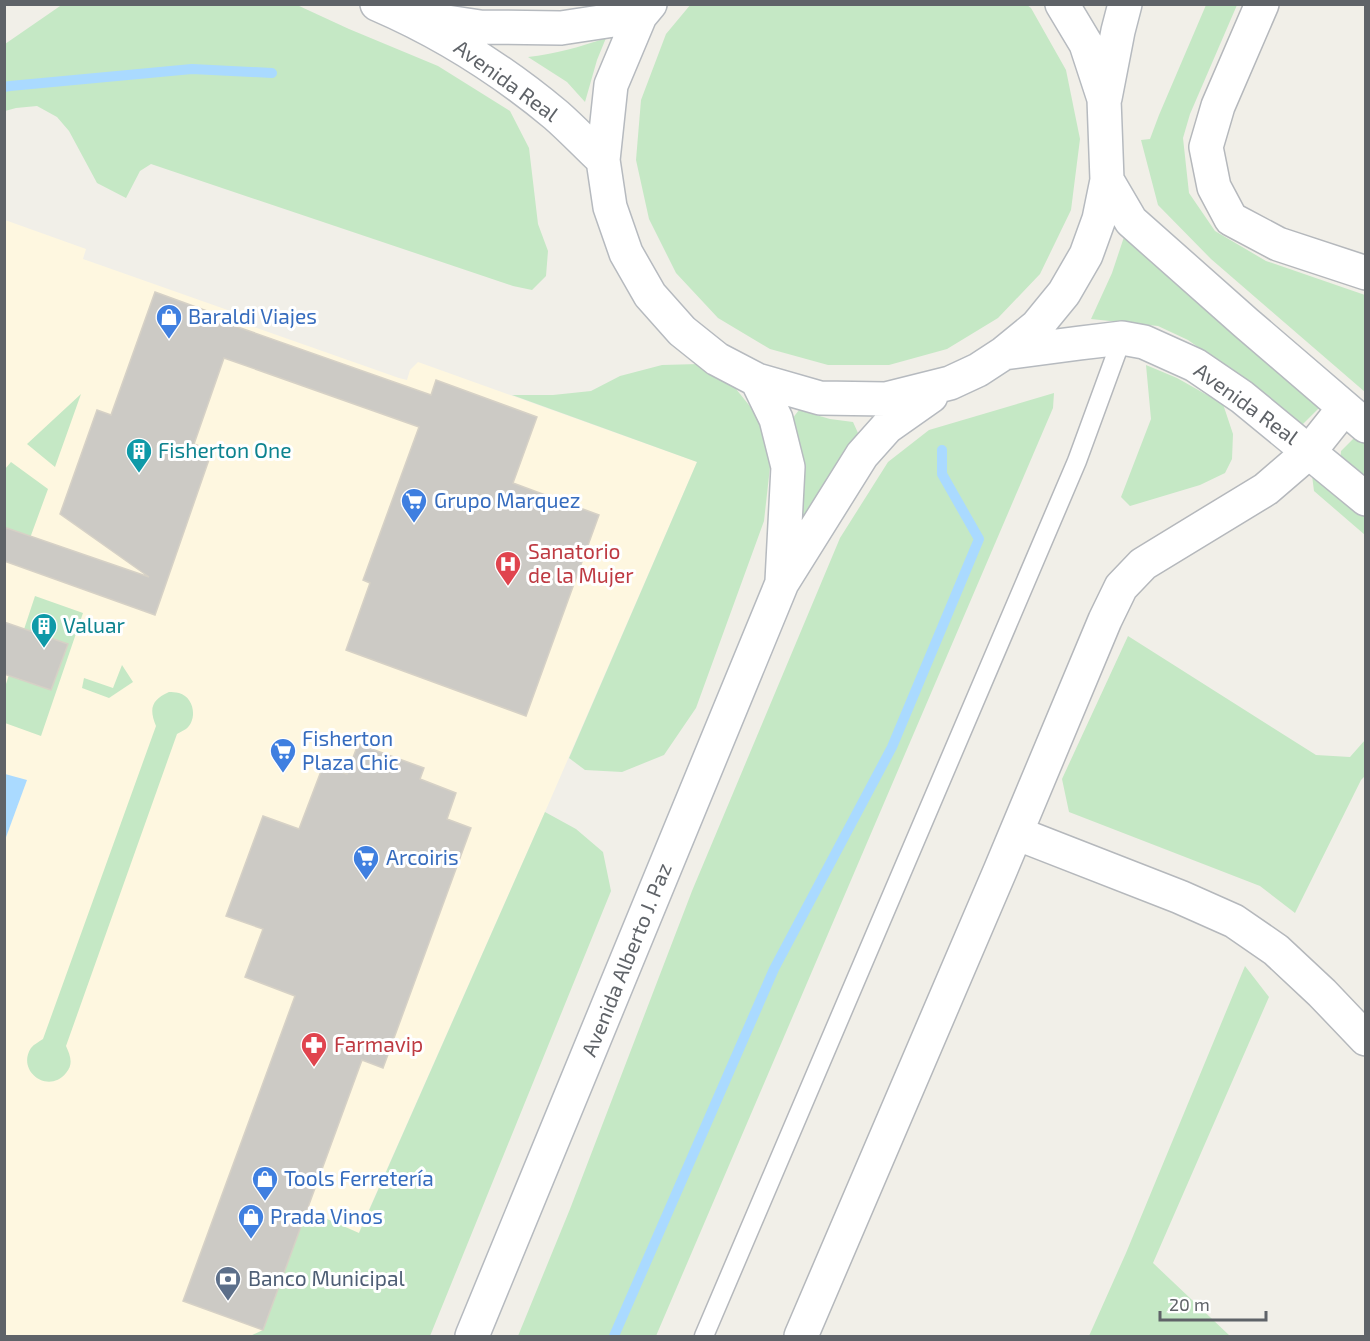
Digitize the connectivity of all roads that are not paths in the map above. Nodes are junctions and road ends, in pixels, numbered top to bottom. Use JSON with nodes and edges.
{"nodes":[{"id":1,"x":1062,"y":4,"type":"edge"},
{"id":2,"x":1125,"y":4,"type":"edge"},
{"id":3,"x":1262,"y":4,"type":"edge"},
{"id":4,"x":388,"y":10,"type":"edge"},
{"id":5,"x":645,"y":10,"type":"edge"},
{"id":6,"x":1104,"y":99,"type":"junction"},
{"id":7,"x":603,"y":159,"type":"junction"},
{"id":8,"x":1107,"y":180,"type":"junction"},
{"id":9,"x":1365,"y":273,"type":"edge"},
{"id":10,"x":1122,"y":338,"type":"junction"},
{"id":11,"x":1004,"y":353,"type":"junction"},
{"id":12,"x":757,"y":380,"type":"junction"},
{"id":13,"x":950,"y":383,"type":"junction"},
{"id":14,"x":1354,"y":417,"type":"edge"},
{"id":15,"x":1309,"y":452,"type":"junction"},
{"id":16,"x":1365,"y":499,"type":"edge"},
{"id":17,"x":782,"y":583,"type":"junction"},
{"id":18,"x":1016,"y":833,"type":"junction"},
{"id":19,"x":1365,"y":1040,"type":"edge"},
{"id":20,"x":472,"y":1336,"type":"edge"},
{"id":21,"x":704,"y":1336,"type":"edge"},
{"id":22,"x":801,"y":1336,"type":"edge"}],
"edges":[{"from":1,"to":6,"type":"main road"},
{"from":2,"to":6,"type":"main road"},
{"from":3,"to":9,"type":"main road"},
{"from":4,"to":5,"type":"main road","name":"Avenida Real"},
{"from":4,"to":7,"type":"main road","name":"Avenida Real"},
{"from":5,"to":7,"type":"main road"},
{"from":6,"to":8,"type":"main road"},
{"from":7,"to":12,"type":"main road"},
{"from":8,"to":11,"type":"main road"},
{"from":8,"to":14,"type":"main road"},
{"from":10,"to":11,"type":"main road","name":"Avenida Real"},
{"from":10,"to":15,"type":"main road","name":"Avenida Real"},
{"from":10,"to":21,"type":"lane"},
{"from":11,"to":13,"type":"main road"},
{"from":12,"to":13,"type":"main road"},
{"from":12,"to":17,"type":"main road","name":"Avenida Alberto J. Paz"},
{"from":13,"to":17,"type":"main road","name":"Avenida Alberto J. Paz"},
{"from":14,"to":15,"type":"main road"},
{"from":15,"to":16,"type":"main road","name":"Avenida Real"},
{"from":15,"to":18,"type":"main road"},
{"from":17,"to":20,"type":"main road","name":"Avenida Alberto J. Paz"},
{"from":18,"to":19,"type":"main road"},
{"from":18,"to":22,"type":"main road"}]}
